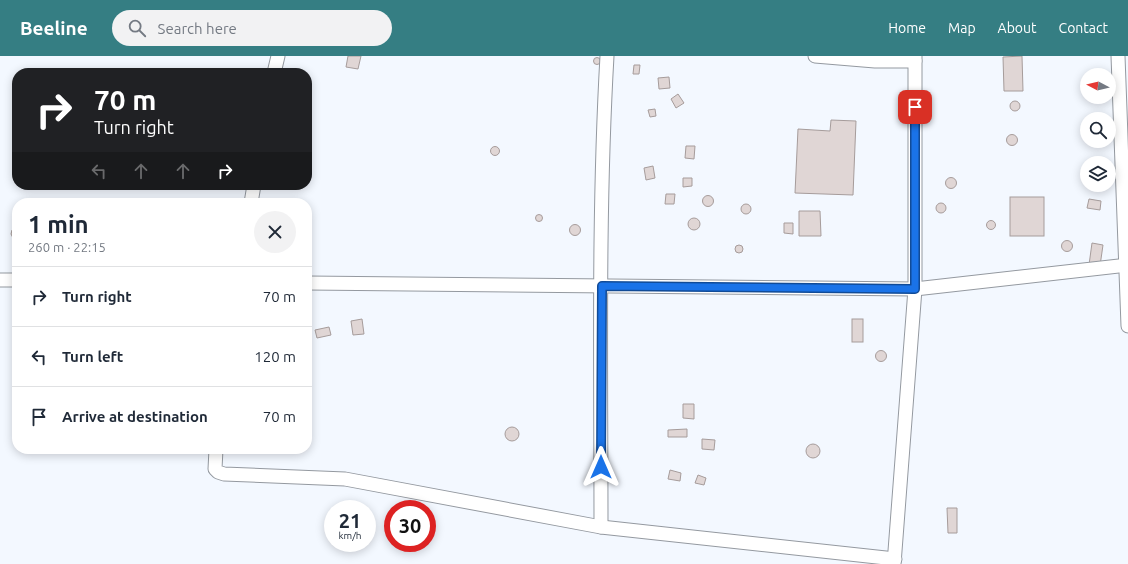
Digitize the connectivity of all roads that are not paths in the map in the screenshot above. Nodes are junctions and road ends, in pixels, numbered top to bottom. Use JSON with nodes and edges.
{"nodes":[{"id":1,"x":278,"y":56,"type":"edge"},
{"id":2,"x":607,"y":56,"type":"edge"},
{"id":3,"x":814,"y":56,"type":"edge"},
{"id":4,"x":1118,"y":56,"type":"edge"},
{"id":5,"x":915,"y":59,"type":"edge"},
{"id":6,"x":275,"y":68,"type":"edge"},
{"id":7,"x":1127,"y":265,"type":"edge"},
{"id":8,"x":0,"y":280,"type":"edge"},
{"id":9,"x":12,"y":280,"type":"edge"},
{"id":10,"x":312,"y":283,"type":"edge"},
{"id":11,"x":602,"y":286,"type":"junction"},
{"id":12,"x":915,"y":289,"type":"junction"},
{"id":13,"x":1128,"y":326,"type":"edge"},
{"id":14,"x":216,"y":454,"type":"edge"},
{"id":15,"x":601,"y":527,"type":"junction"},
{"id":16,"x":894,"y":561,"type":"edge"}],
"edges":[{"from":1,"to":6,"type":"street"},
{"from":2,"to":11,"type":"street"},
{"from":3,"to":5,"type":"street"},
{"from":4,"to":7,"type":"street"},
{"from":5,"to":12,"type":"street"},
{"from":7,"to":12,"type":"street"},
{"from":7,"to":13,"type":"street"},
{"from":8,"to":9,"type":"street"},
{"from":10,"to":11,"type":"street"},
{"from":11,"to":12,"type":"street"},
{"from":11,"to":15,"type":"street"},
{"from":12,"to":16,"type":"street"},
{"from":14,"to":15,"type":"street"},
{"from":15,"to":16,"type":"street"}]}
